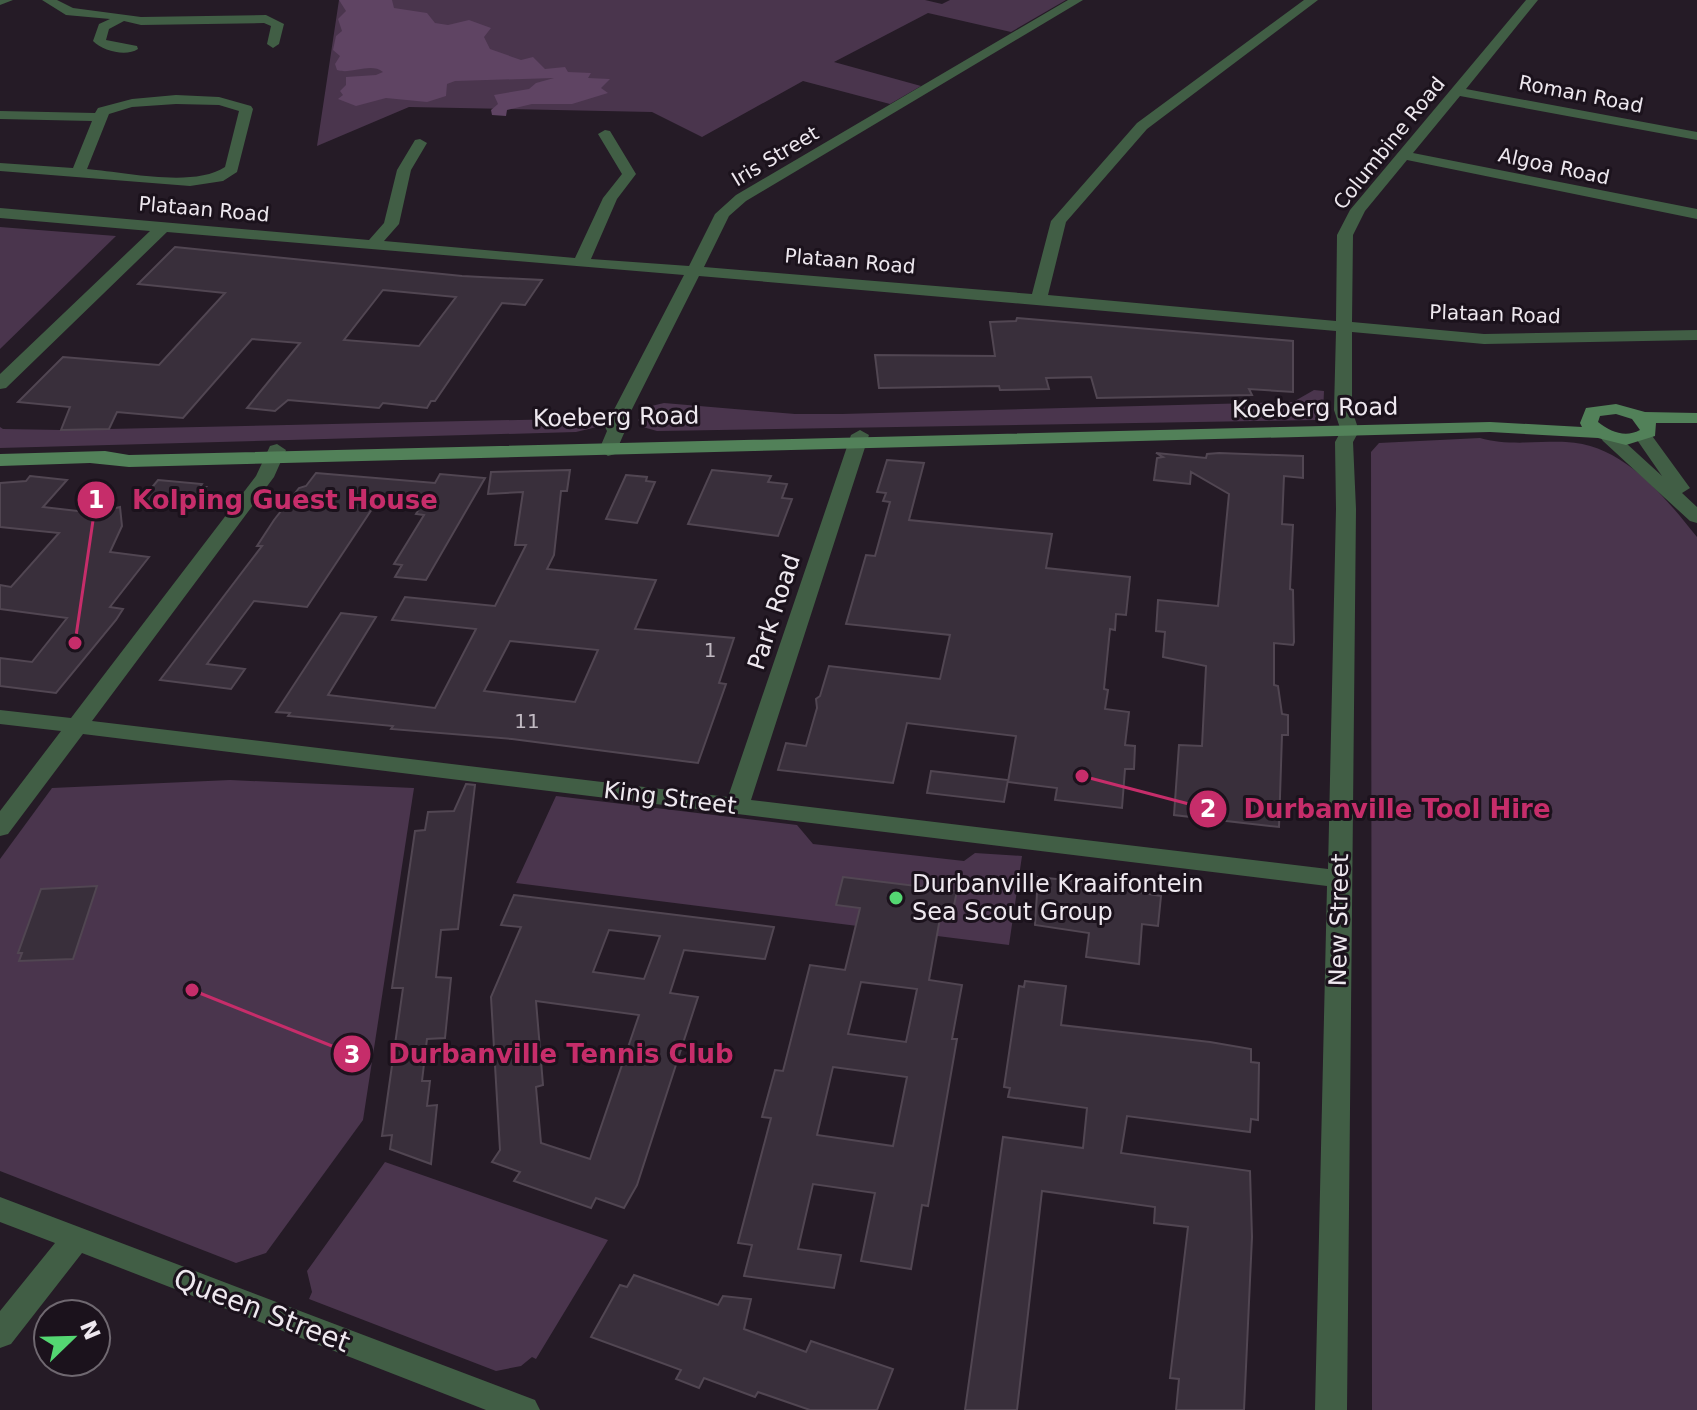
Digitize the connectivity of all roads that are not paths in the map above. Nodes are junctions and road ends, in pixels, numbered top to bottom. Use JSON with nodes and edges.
{"nodes":[{"id":1,"x":7,"y":0,"type":"edge"},
{"id":2,"x":48,"y":0,"type":"edge"},
{"id":3,"x":1077,"y":0,"type":"edge"},
{"id":4,"x":1312,"y":0,"type":"edge"},
{"id":5,"x":1532,"y":0,"type":"edge"},
{"id":6,"x":0,"y":1,"type":"edge"},
{"id":7,"x":121,"y":18,"type":"junction"},
{"id":8,"x":273,"y":44,"type":"dead end"},
{"id":9,"x":132,"y":49,"type":"dead end"},
{"id":10,"x":1457,"y":91,"type":"junction"},
{"id":11,"x":0,"y":115,"type":"edge"},
{"id":12,"x":101,"y":117,"type":"junction"},
{"id":13,"x":1691,"y":132,"type":"edge"},
{"id":14,"x":605,"y":134,"type":"dead end"},
{"id":15,"x":420,"y":143,"type":"dead end"},
{"id":16,"x":1403,"y":155,"type":"junction"},
{"id":17,"x":1,"y":168,"type":"edge"},
{"id":18,"x":78,"y":173,"type":"junction"},
{"id":19,"x":0,"y":213,"type":"edge"},
{"id":20,"x":1697,"y":214,"type":"edge"},
{"id":21,"x":163,"y":227,"type":"junction"},
{"id":22,"x":373,"y":245,"type":"junction"},
{"id":23,"x":581,"y":263,"type":"junction"},
{"id":24,"x":694,"y":272,"type":"junction"},
{"id":25,"x":1039,"y":300,"type":"junction"},
{"id":26,"x":1342,"y":326,"type":"junction"},
{"id":27,"x":1697,"y":335,"type":"edge"},
{"id":28,"x":0,"y":384,"type":"edge"},
{"id":29,"x":1589,"y":416,"type":"junction"},
{"id":30,"x":1697,"y":418,"type":"edge"},
{"id":31,"x":1697,"y":426,"type":"edge"},
{"id":32,"x":1490,"y":427,"type":"junction"},
{"id":33,"x":1645,"y":429,"type":"junction"},
{"id":34,"x":1350,"y":431,"type":"junction"},
{"id":35,"x":1605,"y":435,"type":"junction"},
{"id":36,"x":859,"y":439,"type":"junction"},
{"id":37,"x":610,"y":446,"type":"junction"},
{"id":38,"x":276,"y":454,"type":"junction"},
{"id":39,"x":0,"y":460,"type":"edge"},
{"id":40,"x":1697,"y":514,"type":"edge"},
{"id":41,"x":0,"y":717,"type":"edge"},
{"id":42,"x":79,"y":727,"type":"junction"},
{"id":43,"x":737,"y":806,"type":"junction"},
{"id":44,"x":0,"y":828,"type":"edge"},
{"id":45,"x":1340,"y":879,"type":"junction"},
{"id":46,"x":0,"y":1209,"type":"edge"},
{"id":47,"x":77,"y":1238,"type":"junction"},
{"id":48,"x":0,"y":1334,"type":"edge"},
{"id":49,"x":524,"y":1410,"type":"edge"},
{"id":50,"x":1331,"y":1410,"type":"edge"}],
"edges":[{"from":1,"to":6,"type":"street"},
{"from":2,"to":7,"type":"street"},
{"from":3,"to":24,"type":"street","name":"Iris Street"},
{"from":4,"to":25,"type":"street"},
{"from":5,"to":10,"type":"street","name":"Columbine Road"},
{"from":7,"to":8,"type":"street"},
{"from":7,"to":9,"type":"street"},
{"from":10,"to":13,"type":"street","name":"Roman Road"},
{"from":10,"to":16,"type":"street","name":"Columbine Road"},
{"from":11,"to":12,"type":"street"},
{"from":12,"to":18,"type":"street"},
{"from":12,"to":18,"type":"street"},
{"from":14,"to":23,"type":"street"},
{"from":15,"to":22,"type":"street"},
{"from":16,"to":20,"type":"street","name":"Algoa Road"},
{"from":16,"to":26,"type":"street","name":"Columbine Road"},
{"from":17,"to":18,"type":"street"},
{"from":19,"to":21,"type":"street","name":"Plataan Road"},
{"from":21,"to":22,"type":"street","name":"Plataan Road"},
{"from":21,"to":28,"type":"street"},
{"from":22,"to":23,"type":"street","name":"Plataan Road"},
{"from":23,"to":24,"type":"street","name":"Plataan Road"},
{"from":24,"to":25,"type":"street","name":"Plataan Road"},
{"from":24,"to":37,"type":"street","name":"Iris Street"},
{"from":25,"to":26,"type":"street","name":"Plataan Road"},
{"from":26,"to":27,"type":"street","name":"Plataan Road"},
{"from":26,"to":34,"type":"street","name":"Columbine Road"},
{"from":29,"to":32,"type":"main road","name":"Koeberg Road"},
{"from":29,"to":33,"type":"main road","name":"Koeberg Road"},
{"from":29,"to":35,"type":"main road"},
{"from":30,"to":33,"type":"main road"},
{"from":31,"to":33,"type":"main road"},
{"from":32,"to":34,"type":"main road","name":"Koeberg Road"},
{"from":32,"to":35,"type":"main road","name":"Koeberg Road"},
{"from":33,"to":35,"type":"main road","name":"Koeberg Road"},
{"from":33,"to":40,"type":"street"},
{"from":34,"to":36,"type":"main road","name":"Koeberg Road"},
{"from":34,"to":45,"type":"street","name":"New Street"},
{"from":35,"to":40,"type":"street"},
{"from":36,"to":37,"type":"main road","name":"Koeberg Road"},
{"from":36,"to":43,"type":"street","name":"Park Road"},
{"from":37,"to":38,"type":"main road","name":"Koeberg Road"},
{"from":38,"to":39,"type":"main road","name":"Koeberg Road"},
{"from":38,"to":42,"type":"street"},
{"from":41,"to":42,"type":"street","name":"King Street"},
{"from":42,"to":43,"type":"street","name":"King Street"},
{"from":42,"to":44,"type":"street"},
{"from":43,"to":45,"type":"street","name":"King Street"},
{"from":45,"to":50,"type":"street","name":"New Street"},
{"from":46,"to":47,"type":"street","name":"Queen Street"},
{"from":47,"to":48,"type":"street"},
{"from":47,"to":49,"type":"street","name":"Queen Street"}]}
